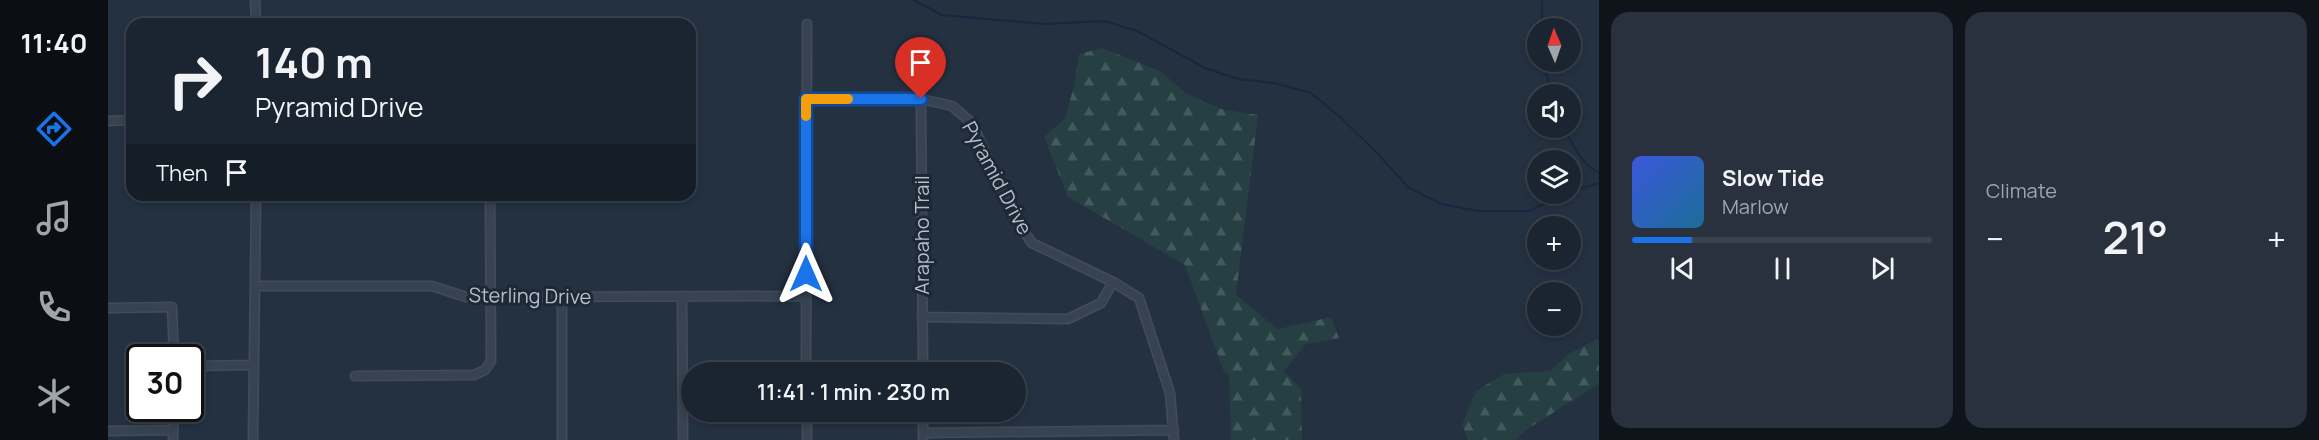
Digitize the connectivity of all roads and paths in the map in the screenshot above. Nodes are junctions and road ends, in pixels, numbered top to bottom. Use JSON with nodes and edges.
{"nodes":[{"id":1,"x":255,"y":0,"type":"edge"},
{"id":2,"x":256,"y":18,"type":"edge"},
{"id":3,"x":807,"y":24,"type":"dead end"},
{"id":4,"x":806,"y":99,"type":"junction"},
{"id":5,"x":921,"y":99,"type":"junction"},
{"id":6,"x":126,"y":120,"type":"edge"},
{"id":7,"x":108,"y":121,"type":"edge"},
{"id":8,"x":256,"y":201,"type":"edge"},
{"id":9,"x":490,"y":201,"type":"edge"},
{"id":10,"x":1113,"y":282,"type":"junction"},
{"id":11,"x":256,"y":286,"type":"junction"},
{"id":12,"x":682,"y":296,"type":"junction"},
{"id":13,"x":806,"y":296,"type":"junction"},
{"id":14,"x":491,"y":297,"type":"junction"},
{"id":15,"x":562,"y":297,"type":"junction"},
{"id":16,"x":108,"y":308,"type":"edge"},
{"id":17,"x":922,"y":317,"type":"junction"},
{"id":18,"x":173,"y":344,"type":"edge"},
{"id":19,"x":806,"y":362,"type":"edge"},
{"id":20,"x":922,"y":362,"type":"edge"},
{"id":21,"x":252,"y":365,"type":"junction"},
{"id":22,"x":204,"y":366,"type":"edge"},
{"id":23,"x":355,"y":376,"type":"dead end"},
{"id":24,"x":173,"y":422,"type":"edge"},
{"id":25,"x":807,"y":422,"type":"edge"},
{"id":26,"x":173,"y":430,"type":"junction"},
{"id":27,"x":108,"y":431,"type":"edge"},
{"id":28,"x":1174,"y":435,"type":"edge"},
{"id":29,"x":923,"y":437,"type":"edge"},
{"id":30,"x":174,"y":440,"type":"edge"},
{"id":31,"x":253,"y":440,"type":"edge"},
{"id":32,"x":562,"y":440,"type":"edge"},
{"id":33,"x":683,"y":440,"type":"edge"},
{"id":34,"x":807,"y":440,"type":"edge"}],
"edges":[{"from":1,"to":2,"type":"street"},
{"from":3,"to":4,"type":"street"},
{"from":4,"to":5,"type":"street","name":"Pyramid Drive"},
{"from":4,"to":13,"type":"street"},
{"from":5,"to":10,"type":"street","name":"Pyramid Drive"},
{"from":5,"to":17,"type":"street","name":"Arapaho Trail"},
{"from":6,"to":7,"type":"street"},
{"from":8,"to":11,"type":"street"},
{"from":9,"to":14,"type":"street"},
{"from":10,"to":17,"type":"street"},
{"from":10,"to":28,"type":"street","name":"Pyramid Drive"},
{"from":11,"to":14,"type":"street","name":"Sterling Drive"},
{"from":11,"to":21,"type":"street"},
{"from":12,"to":13,"type":"street","name":"Sterling Drive"},
{"from":12,"to":15,"type":"street","name":"Sterling Drive"},
{"from":12,"to":33,"type":"street"},
{"from":13,"to":19,"type":"street"},
{"from":14,"to":15,"type":"street","name":"Sterling Drive"},
{"from":14,"to":23,"type":"street"},
{"from":15,"to":32,"type":"street"},
{"from":16,"to":18,"type":"street"},
{"from":17,"to":20,"type":"street","name":"Arapaho Trail"},
{"from":21,"to":22,"type":"street"},
{"from":21,"to":31,"type":"street"},
{"from":24,"to":26,"type":"street"},
{"from":25,"to":34,"type":"street"},
{"from":26,"to":27,"type":"street"},
{"from":26,"to":30,"type":"street"},
{"from":28,"to":29,"type":"street"}]}
